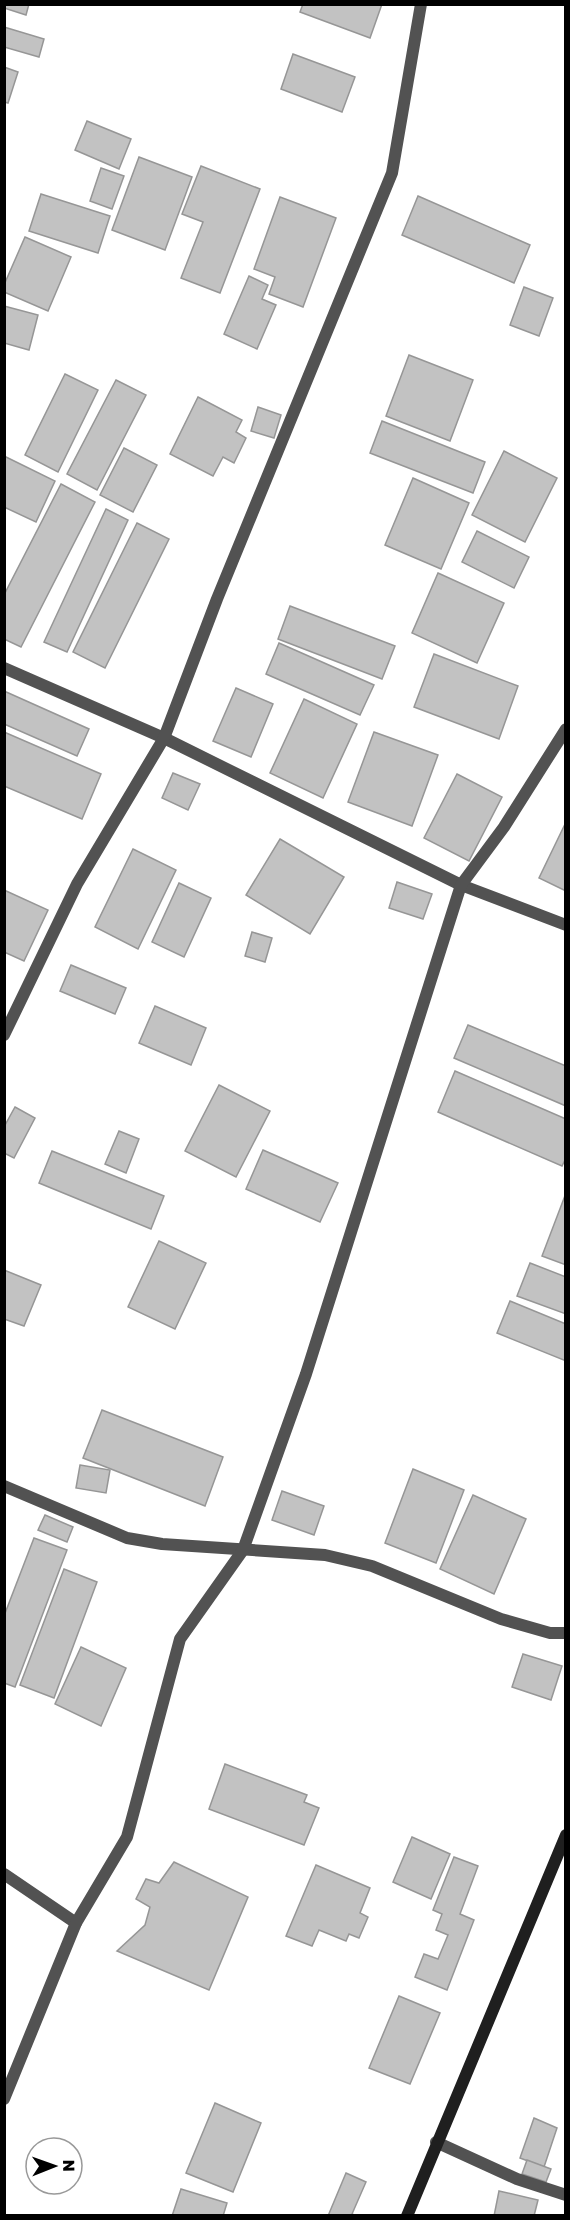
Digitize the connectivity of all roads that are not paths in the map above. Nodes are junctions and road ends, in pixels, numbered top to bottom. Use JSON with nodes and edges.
{"nodes":[{"id":1,"x":421,"y":4,"type":"edge"},
{"id":2,"x":4,"y":668,"type":"edge"},
{"id":3,"x":566,"y":729,"type":"edge"},
{"id":4,"x":164,"y":738,"type":"junction"},
{"id":5,"x":461,"y":885,"type":"junction"},
{"id":6,"x":566,"y":925,"type":"edge"},
{"id":7,"x":4,"y":1035,"type":"edge"},
{"id":8,"x":4,"y":1486,"type":"edge"},
{"id":9,"x":243,"y":1550,"type":"junction"},
{"id":10,"x":566,"y":1633,"type":"edge"},
{"id":11,"x":565,"y":1836,"type":"edge"},
{"id":12,"x":4,"y":1874,"type":"edge"},
{"id":13,"x":76,"y":1923,"type":"junction"},
{"id":14,"x":4,"y":2099,"type":"edge"},
{"id":15,"x":436,"y":2142,"type":"junction"},
{"id":16,"x":566,"y":2195,"type":"edge"},
{"id":17,"x":407,"y":2216,"type":"edge"}],
"edges":[{"from":1,"to":4,"type":"street"},
{"from":2,"to":4,"type":"street"},
{"from":3,"to":5,"type":"street"},
{"from":4,"to":5,"type":"street"},
{"from":4,"to":7,"type":"street"},
{"from":5,"to":6,"type":"street"},
{"from":5,"to":9,"type":"street"},
{"from":8,"to":9,"type":"street"},
{"from":9,"to":10,"type":"street"},
{"from":9,"to":13,"type":"street"},
{"from":11,"to":15,"type":"street"},
{"from":12,"to":13,"type":"street"},
{"from":13,"to":14,"type":"street"},
{"from":15,"to":16,"type":"street"},
{"from":15,"to":17,"type":"street"}]}
